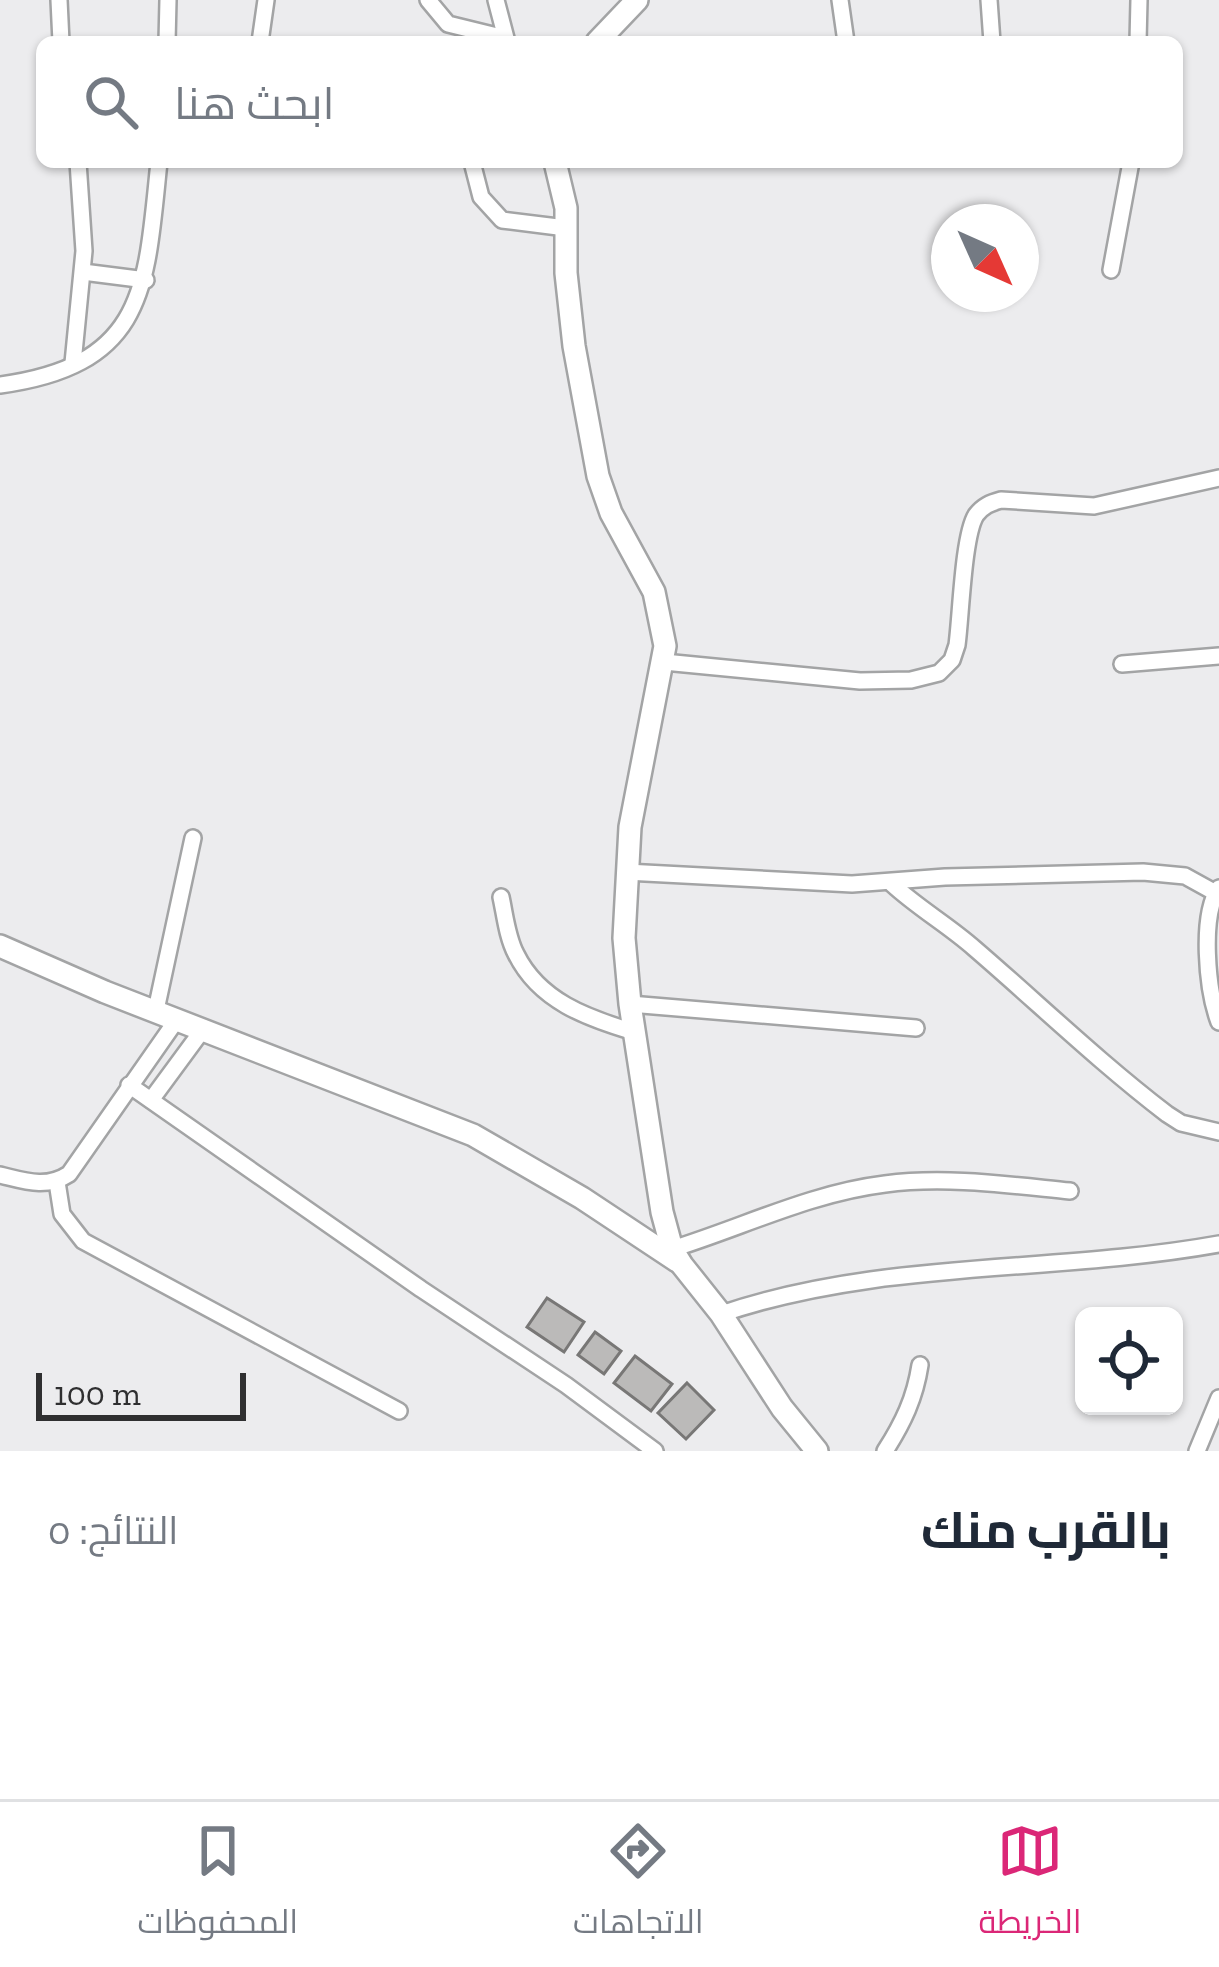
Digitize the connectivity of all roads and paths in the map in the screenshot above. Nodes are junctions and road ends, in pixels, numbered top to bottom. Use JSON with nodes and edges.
{"nodes":[{"id":1,"x":59,"y":0,"type":"edge"},
{"id":2,"x":168,"y":0,"type":"edge"},
{"id":3,"x":266,"y":0,"type":"edge"},
{"id":4,"x":428,"y":0,"type":"edge"},
{"id":5,"x":496,"y":0,"type":"edge"},
{"id":6,"x":637,"y":0,"type":"edge"},
{"id":7,"x":840,"y":0,"type":"edge"},
{"id":8,"x":988,"y":0,"type":"edge"},
{"id":9,"x":1138,"y":0,"type":"edge"},
{"id":10,"x":61,"y":36,"type":"edge"},
{"id":11,"x":167,"y":36,"type":"edge"},
{"id":12,"x":261,"y":36,"type":"edge"},
{"id":13,"x":492,"y":36,"type":"edge"},
{"id":14,"x":505,"y":36,"type":"edge"},
{"id":15,"x":603,"y":36,"type":"edge"},
{"id":16,"x":845,"y":36,"type":"edge"},
{"id":17,"x":991,"y":36,"type":"edge"},
{"id":18,"x":1138,"y":36,"type":"edge"},
{"id":19,"x":78,"y":168,"type":"edge"},
{"id":20,"x":158,"y":168,"type":"edge"},
{"id":21,"x":474,"y":168,"type":"edge"},
{"id":22,"x":556,"y":168,"type":"edge"},
{"id":23,"x":1130,"y":168,"type":"edge"},
{"id":24,"x":566,"y":228,"type":"junction"},
{"id":25,"x":1111,"y":270,"type":"dead end"},
{"id":26,"x":83,"y":272,"type":"junction"},
{"id":27,"x":146,"y":280,"type":"junction"},
{"id":28,"x":73,"y":363,"type":"junction"},
{"id":29,"x":0,"y":385,"type":"edge"},
{"id":30,"x":1219,"y":478,"type":"edge"},
{"id":31,"x":1219,"y":656,"type":"edge"},
{"id":32,"x":664,"y":662,"type":"junction"},
{"id":33,"x":1122,"y":664,"type":"dead end"},
{"id":34,"x":193,"y":838,"type":"dead end"},
{"id":35,"x":626,"y":872,"type":"junction"},
{"id":36,"x":892,"y":884,"type":"junction"},
{"id":37,"x":1217,"y":890,"type":"edge"},
{"id":38,"x":501,"y":897,"type":"dead end"},
{"id":39,"x":0,"y":946,"type":"edge"},
{"id":40,"x":630,"y":1004,"type":"junction"},
{"id":41,"x":167,"y":1014,"type":"junction"},
{"id":42,"x":1219,"y":1022,"type":"edge"},
{"id":43,"x":204,"y":1028,"type":"junction"},
{"id":44,"x":916,"y":1028,"type":"dead end"},
{"id":45,"x":634,"y":1032,"type":"junction"},
{"id":46,"x":129,"y":1085,"type":"junction"},
{"id":47,"x":152,"y":1100,"type":"junction"},
{"id":48,"x":1219,"y":1132,"type":"edge"},
{"id":49,"x":0,"y":1175,"type":"edge"},
{"id":50,"x":57,"y":1182,"type":"junction"},
{"id":51,"x":1070,"y":1191,"type":"dead end"},
{"id":52,"x":1219,"y":1244,"type":"edge"},
{"id":53,"x":677,"y":1257,"type":"junction"},
{"id":54,"x":721,"y":1315,"type":"junction"},
{"id":55,"x":920,"y":1365,"type":"dead end"},
{"id":56,"x":1219,"y":1398,"type":"edge"},
{"id":57,"x":399,"y":1411,"type":"dead end"},
{"id":58,"x":655,"y":1451,"type":"edge"},
{"id":59,"x":817,"y":1451,"type":"edge"},
{"id":60,"x":885,"y":1451,"type":"edge"},
{"id":61,"x":1197,"y":1451,"type":"edge"}],
"edges":[{"from":1,"to":10,"type":"street"},
{"from":2,"to":11,"type":"street"},
{"from":3,"to":12,"type":"street"},
{"from":4,"to":13,"type":"street"},
{"from":5,"to":14,"type":"street"},
{"from":6,"to":15,"type":"main road"},
{"from":7,"to":16,"type":"street"},
{"from":8,"to":17,"type":"street"},
{"from":9,"to":18,"type":"street"},
{"from":19,"to":26,"type":"street"},
{"from":20,"to":27,"type":"street"},
{"from":21,"to":24,"type":"street"},
{"from":22,"to":24,"type":"main road"},
{"from":23,"to":25,"type":"street"},
{"from":24,"to":32,"type":"main road"},
{"from":26,"to":27,"type":"street"},
{"from":26,"to":28,"type":"street"},
{"from":27,"to":28,"type":"street"},
{"from":28,"to":29,"type":"street"},
{"from":30,"to":32,"type":"street"},
{"from":31,"to":33,"type":"street"},
{"from":32,"to":35,"type":"main road"},
{"from":34,"to":41,"type":"street"},
{"from":35,"to":36,"type":"street"},
{"from":35,"to":40,"type":"main road"},
{"from":36,"to":37,"type":"street"},
{"from":36,"to":48,"type":"street"},
{"from":37,"to":42,"type":"street"},
{"from":38,"to":45,"type":"street"},
{"from":39,"to":41,"type":"main road"},
{"from":40,"to":44,"type":"street"},
{"from":40,"to":45,"type":"main road"},
{"from":41,"to":43,"type":"main road"},
{"from":41,"to":46,"type":"street"},
{"from":43,"to":47,"type":"street"},
{"from":43,"to":53,"type":"main road"},
{"from":45,"to":53,"type":"main road"},
{"from":46,"to":47,"type":"street"},
{"from":46,"to":50,"type":"street"},
{"from":47,"to":58,"type":"street"},
{"from":49,"to":50,"type":"street"},
{"from":50,"to":57,"type":"street"},
{"from":51,"to":53,"type":"street"},
{"from":52,"to":54,"type":"street"},
{"from":53,"to":54,"type":"main road"},
{"from":54,"to":59,"type":"main road"},
{"from":55,"to":60,"type":"street"},
{"from":56,"to":61,"type":"street"}]}
